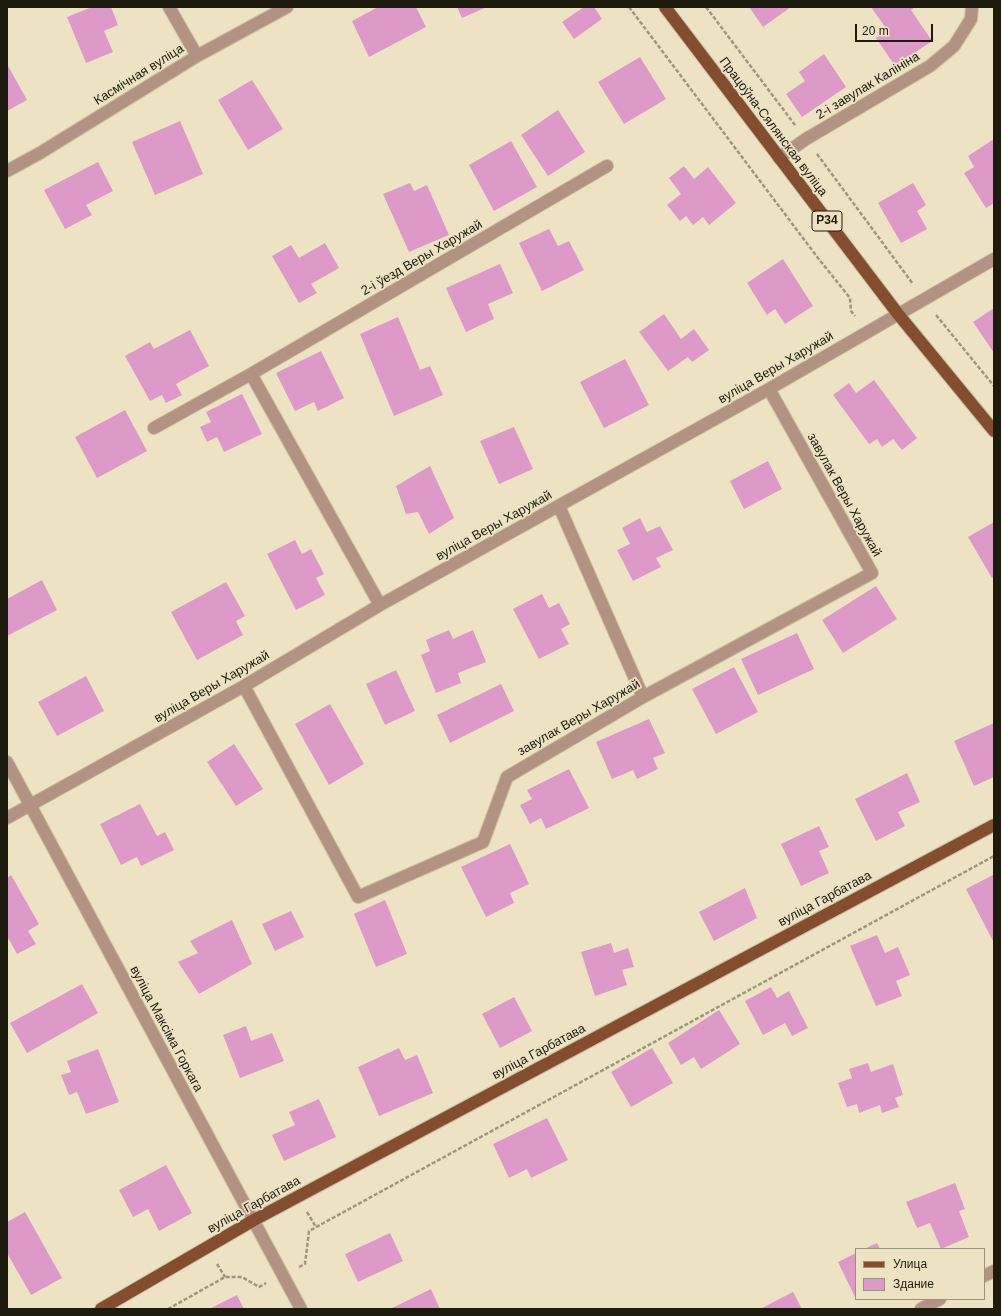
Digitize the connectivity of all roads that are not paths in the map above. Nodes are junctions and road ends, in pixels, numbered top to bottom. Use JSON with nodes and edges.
{"nodes":[{"id":1,"x":169,"y":7,"type":"edge"},
{"id":2,"x":287,"y":7,"type":"edge"},
{"id":3,"x":665,"y":7,"type":"edge"},
{"id":4,"x":972,"y":7,"type":"edge"},
{"id":5,"x":197,"y":56,"type":"junction"},
{"id":6,"x":779,"y":158,"type":"junction"},
{"id":7,"x":607,"y":166,"type":"dead end"},
{"id":8,"x":7,"y":171,"type":"edge"},
{"id":9,"x":994,"y":259,"type":"edge"},
{"id":10,"x":898,"y":314,"type":"junction"},
{"id":11,"x":251,"y":374,"type":"junction"},
{"id":12,"x":769,"y":389,"type":"junction"},
{"id":13,"x":154,"y":428,"type":"dead end"},
{"id":14,"x":994,"y":431,"type":"edge"},
{"id":15,"x":559,"y":506,"type":"junction"},
{"id":16,"x":380,"y":605,"type":"junction"},
{"id":17,"x":244,"y":686,"type":"junction"},
{"id":18,"x":643,"y":697,"type":"junction"},
{"id":19,"x":7,"y":762,"type":"edge"},
{"id":20,"x":29,"y":805,"type":"junction"},
{"id":21,"x":7,"y":818,"type":"edge"},
{"id":22,"x":994,"y":825,"type":"edge"},
{"id":23,"x":254,"y":1220,"type":"junction"},
{"id":24,"x":994,"y":1271,"type":"edge"},
{"id":25,"x":985,"y":1276,"type":"edge"},
{"id":26,"x":938,"y":1300,"type":"edge"},
{"id":27,"x":101,"y":1309,"type":"edge"},
{"id":28,"x":301,"y":1309,"type":"edge"},
{"id":29,"x":921,"y":1309,"type":"edge"}],
"edges":[{"from":1,"to":5,"type":"street"},
{"from":2,"to":5,"type":"street","name":"Касмічная вуліца"},
{"from":3,"to":6,"type":"main road","name":"Працоўна-Сялянская вуліца","number":"Р34"},
{"from":4,"to":6,"type":"street","name":"2-і завулак Калініна"},
{"from":5,"to":8,"type":"street","name":"Касмічная вуліца"},
{"from":6,"to":10,"type":"main road","name":"Працоўна-Сялянская вуліца","number":"Р34"},
{"from":7,"to":11,"type":"street","name":"2-і ўезд Веры Харужай"},
{"from":9,"to":10,"type":"street","name":"вуліца Веры Харужай"},
{"from":10,"to":12,"type":"street","name":"вуліца Веры Харужай"},
{"from":10,"to":14,"type":"main road","name":"Працоўна-Сялянская вуліца","number":"Р34"},
{"from":11,"to":13,"type":"street","name":"2-і ўезд Веры Харужай"},
{"from":11,"to":16,"type":"street"},
{"from":12,"to":15,"type":"street","name":"вуліца Веры Харужай"},
{"from":12,"to":18,"type":"street","name":"завулак Веры Харужай"},
{"from":15,"to":16,"type":"street","name":"вуліца Веры Харужай"},
{"from":15,"to":18,"type":"street"},
{"from":16,"to":17,"type":"street","name":"вуліца Веры Харужай"},
{"from":17,"to":18,"type":"street","name":"завулак Веры Харужай"},
{"from":17,"to":20,"type":"street","name":"вуліца Веры Харужай"},
{"from":19,"to":20,"type":"street","name":"вуліца Максіма Горкага"},
{"from":20,"to":21,"type":"street","name":"вуліца Веры Харужай"},
{"from":20,"to":23,"type":"street","name":"вуліца Максіма Горкага"},
{"from":22,"to":23,"type":"main road","name":"вуліца Гарбатава"},
{"from":23,"to":27,"type":"main road","name":"вуліца Гарбатава"},
{"from":23,"to":28,"type":"street","name":"вуліца Максіма Горкага"},
{"from":24,"to":25,"type":"street"},
{"from":26,"to":29,"type":"street"}]}
